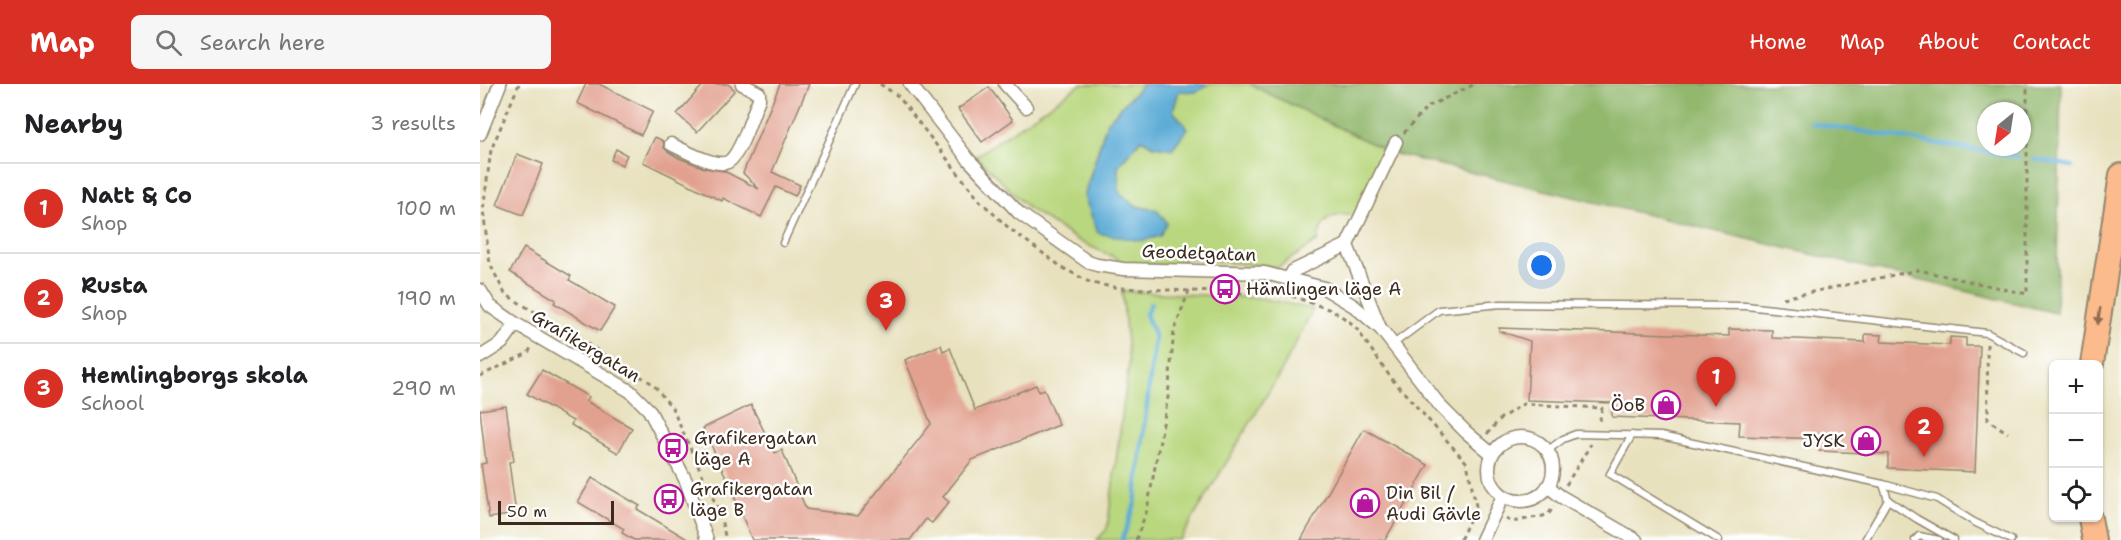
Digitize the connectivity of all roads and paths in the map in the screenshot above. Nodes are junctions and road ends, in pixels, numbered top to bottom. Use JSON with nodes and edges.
{"nodes":[{"id":1,"x":500,"y":84,"type":"edge"},
{"id":2,"x":519,"y":84,"type":"edge"},
{"id":3,"x":742,"y":84,"type":"edge"},
{"id":4,"x":855,"y":84,"type":"edge"},
{"id":5,"x":910,"y":84,"type":"edge"},
{"id":6,"x":1005,"y":84,"type":"edge"},
{"id":7,"x":1475,"y":84,"type":"edge"},
{"id":8,"x":2027,"y":84,"type":"edge"},
{"id":9,"x":1026,"y":107,"type":"dead end"},
{"id":10,"x":480,"y":134,"type":"edge"},
{"id":11,"x":1396,"y":142,"type":"joint"},
{"id":12,"x":671,"y":144,"type":"dead end"},
{"id":13,"x":2121,"y":175,"type":"edge"},
{"id":14,"x":783,"y":243,"type":"dead end"},
{"id":15,"x":1347,"y":245,"type":"junction"},
{"id":16,"x":1289,"y":278,"type":"junction"},
{"id":17,"x":480,"y":290,"type":"edge"},
{"id":18,"x":1189,"y":291,"type":"dead end"},
{"id":19,"x":1780,"y":299,"type":"dead end"},
{"id":20,"x":516,"y":324,"type":"junction"},
{"id":21,"x":1381,"y":329,"type":"junction"},
{"id":22,"x":1987,"y":333,"type":"junction"},
{"id":23,"x":538,"y":337,"type":"junction"},
{"id":24,"x":1392,"y":345,"type":"junction"},
{"id":25,"x":2024,"y":353,"type":"dead end"},
{"id":26,"x":480,"y":357,"type":"edge"},
{"id":27,"x":2093,"y":360,"type":"edge"},
{"id":28,"x":480,"y":376,"type":"edge"},
{"id":29,"x":1598,"y":433,"type":"junction"},
{"id":30,"x":2008,"y":433,"type":"dead end"},
{"id":31,"x":1632,"y":435,"type":"junction"},
{"id":32,"x":1479,"y":444,"type":"junction"},
{"id":33,"x":1547,"y":451,"type":"junction"},
{"id":34,"x":1492,"y":454,"type":"junction"},
{"id":35,"x":1883,"y":484,"type":"junction"},
{"id":36,"x":1548,"y":486,"type":"junction"},
{"id":37,"x":1503,"y":496,"type":"junction"},
{"id":38,"x":1888,"y":500,"type":"junction"},
{"id":39,"x":2091,"y":522,"type":"edge"},
{"id":40,"x":706,"y":540,"type":"edge"},
{"id":41,"x":726,"y":540,"type":"edge"},
{"id":42,"x":1136,"y":540,"type":"edge"},
{"id":43,"x":1460,"y":540,"type":"edge"},
{"id":44,"x":1482,"y":540,"type":"edge"},
{"id":45,"x":1636,"y":540,"type":"edge"},
{"id":46,"x":1719,"y":540,"type":"edge"},
{"id":47,"x":1865,"y":540,"type":"edge"},
{"id":48,"x":1916,"y":540,"type":"edge"},
{"id":49,"x":1939,"y":540,"type":"edge"},
{"id":50,"x":1954,"y":540,"type":"edge"},
{"id":51,"x":2011,"y":540,"type":"edge"},
{"id":52,"x":2094,"y":540,"type":"edge"}],
"edges":[{"from":1,"to":10,"type":"street"},
{"from":2,"to":41,"type":"path"},
{"from":3,"to":12,"type":"street"},
{"from":4,"to":14,"type":"lane"},
{"from":5,"to":16,"type":"street","name":"Geodetgatan"},
{"from":6,"to":9,"type":"street"},
{"from":7,"to":11,"type":"path"},
{"from":8,"to":19,"type":"path"},
{"from":11,"to":15,"type":"street"},
{"from":13,"to":27,"type":"highway","one_way":true},
{"from":15,"to":16,"type":"street"},
{"from":15,"to":21,"type":"street"},
{"from":16,"to":21,"type":"street","name":"Geodetgatan"},
{"from":17,"to":20,"type":"street","name":"Grafikergatan"},
{"from":18,"to":42,"type":"path"},
{"from":20,"to":23,"type":"street","name":"Grafikergatan"},
{"from":20,"to":26,"type":"street"},
{"from":21,"to":24,"type":"street","name":"Geodetgatan"},
{"from":22,"to":24,"type":"lane"},
{"from":22,"to":25,"type":"lane"},
{"from":22,"to":30,"type":"path"},
{"from":23,"to":28,"type":"path"},
{"from":23,"to":40,"type":"street","name":"Grafikergatan"},
{"from":24,"to":32,"type":"street","name":"Geodetgatan"},
{"from":29,"to":31,"type":"lane"},
{"from":29,"to":32,"type":"path"},
{"from":29,"to":33,"type":"lane"},
{"from":31,"to":35,"type":"lane"},
{"from":31,"to":46,"type":"lane"},
{"from":32,"to":34,"type":"street","name":"Geodetgatan"},
{"from":32,"to":43,"type":"path"},
{"from":33,"to":34,"type":"street"},
{"from":33,"to":36,"type":"street"},
{"from":34,"to":37,"type":"street"},
{"from":35,"to":38,"type":"lane"},
{"from":35,"to":51,"type":"lane"},
{"from":36,"to":37,"type":"street"},
{"from":36,"to":45,"type":"street"},
{"from":37,"to":44,"type":"street"},
{"from":38,"to":47,"type":"lane"},
{"from":38,"to":50,"type":"lane"},
{"from":39,"to":52,"type":"highway"},
{"from":48,"to":49,"type":"lane"}]}
